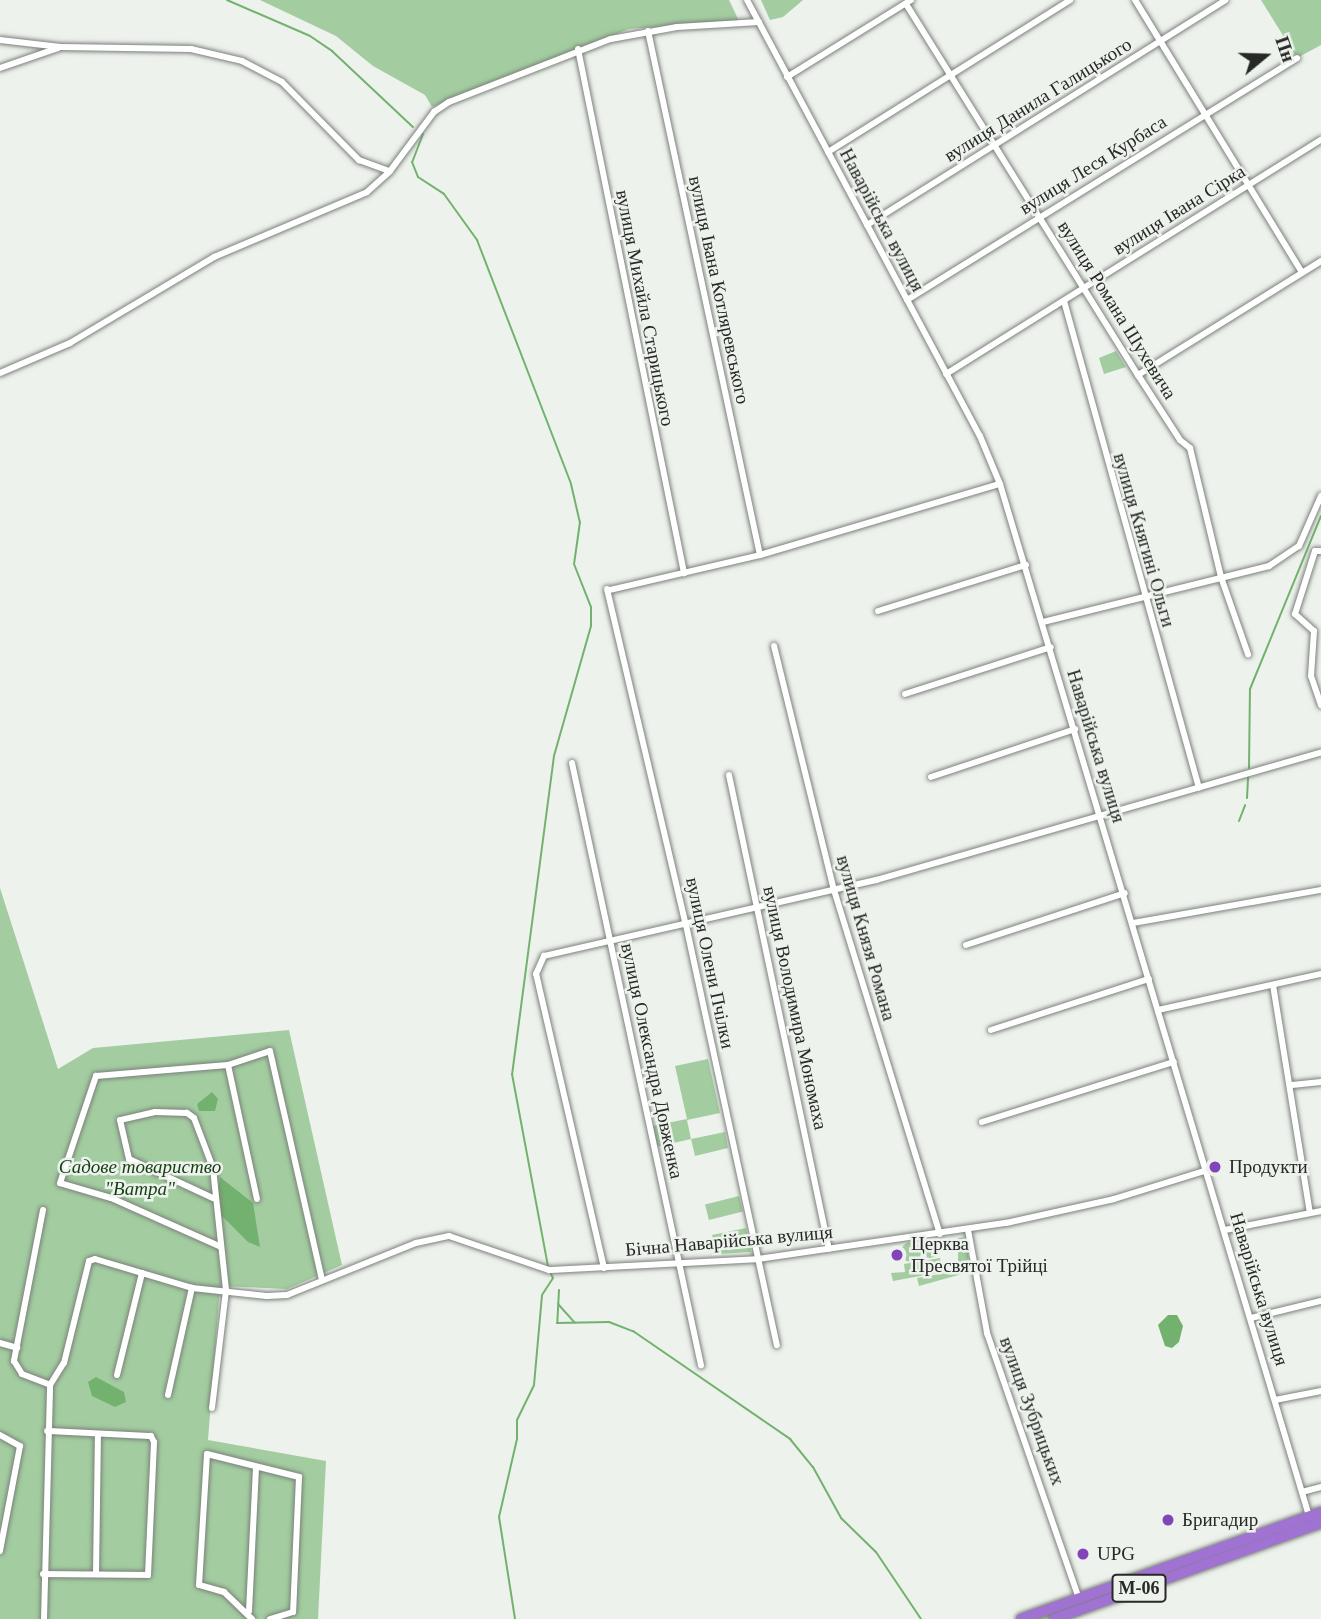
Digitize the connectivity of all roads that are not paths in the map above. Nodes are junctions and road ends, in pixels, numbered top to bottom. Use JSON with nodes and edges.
{"nodes":[{"id":1,"x":747,"y":0,"type":"edge"},
{"id":2,"x":1070,"y":0,"type":"edge"},
{"id":3,"x":1135,"y":0,"type":"edge"},
{"id":4,"x":1225,"y":0,"type":"edge"},
{"id":5,"x":909,"y":2,"type":"edge"},
{"id":6,"x":759,"y":22,"type":"junction"},
{"id":7,"x":648,"y":31,"type":"junction"},
{"id":8,"x":0,"y":40,"type":"edge"},
{"id":9,"x":1161,"y":42,"type":"junction"},
{"id":10,"x":61,"y":47,"type":"junction"},
{"id":11,"x":578,"y":49,"type":"junction"},
{"id":12,"x":1297,"y":58,"type":"dead end"},
{"id":13,"x":0,"y":68,"type":"edge"},
{"id":14,"x":950,"y":76,"type":"junction"},
{"id":15,"x":787,"y":77,"type":"junction"},
{"id":16,"x":1206,"y":114,"type":"junction"},
{"id":17,"x":1321,"y":140,"type":"edge"},
{"id":18,"x":996,"y":145,"type":"junction"},
{"id":19,"x":828,"y":152,"type":"junction"},
{"id":20,"x":390,"y":171,"type":"junction"},
{"id":21,"x":1251,"y":184,"type":"junction"},
{"id":22,"x":1040,"y":216,"type":"junction"},
{"id":23,"x":867,"y":225,"type":"junction"},
{"id":24,"x":1321,"y":261,"type":"edge"},
{"id":25,"x":1302,"y":272,"type":"junction"},
{"id":26,"x":1085,"y":289,"type":"junction"},
{"id":27,"x":907,"y":300,"type":"junction"},
{"id":28,"x":1064,"y":301,"type":"junction"},
{"id":29,"x":0,"y":373,"type":"edge"},
{"id":30,"x":946,"y":374,"type":"junction"},
{"id":31,"x":1138,"y":375,"type":"junction"},
{"id":32,"x":1000,"y":484,"type":"junction"},
{"id":33,"x":1321,"y":496,"type":"edge"},
{"id":34,"x":1321,"y":551,"type":"edge"},
{"id":35,"x":760,"y":555,"type":"junction"},
{"id":36,"x":1026,"y":565,"type":"junction"},
{"id":37,"x":684,"y":573,"type":"junction"},
{"id":38,"x":1221,"y":577,"type":"junction"},
{"id":39,"x":1144,"y":596,"type":"junction"},
{"id":40,"x":878,"y":611,"type":"dead end"},
{"id":41,"x":1043,"y":622,"type":"junction"},
{"id":42,"x":774,"y":646,"type":"dead end"},
{"id":43,"x":1051,"y":648,"type":"junction"},
{"id":44,"x":1248,"y":654,"type":"dead end"},
{"id":45,"x":905,"y":694,"type":"dead end"},
{"id":46,"x":1321,"y":705,"type":"edge"},
{"id":47,"x":1075,"y":729,"type":"junction"},
{"id":48,"x":1321,"y":752,"type":"edge"},
{"id":49,"x":572,"y":764,"type":"dead end"},
{"id":50,"x":729,"y":775,"type":"dead end"},
{"id":51,"x":930,"y":777,"type":"dead end"},
{"id":52,"x":1199,"y":788,"type":"junction"},
{"id":53,"x":1100,"y":814,"type":"junction"},
{"id":54,"x":834,"y":890,"type":"junction"},
{"id":55,"x":1321,"y":890,"type":"edge"},
{"id":56,"x":1125,"y":893,"type":"junction"},
{"id":57,"x":758,"y":908,"type":"junction"},
{"id":58,"x":1133,"y":923,"type":"junction"},
{"id":59,"x":687,"y":925,"type":"junction"},
{"id":60,"x":610,"y":941,"type":"junction"},
{"id":61,"x":966,"y":945,"type":"dead end"},
{"id":62,"x":1321,"y":974,"type":"edge"},
{"id":63,"x":1149,"y":979,"type":"junction"},
{"id":64,"x":1273,"y":985,"type":"junction"},
{"id":65,"x":1158,"y":1010,"type":"junction"},
{"id":66,"x":991,"y":1030,"type":"dead end"},
{"id":67,"x":1174,"y":1062,"type":"junction"},
{"id":68,"x":228,"y":1065,"type":"junction"},
{"id":69,"x":1321,"y":1082,"type":"edge"},
{"id":70,"x":1292,"y":1085,"type":"junction"},
{"id":71,"x":982,"y":1122,"type":"dead end"},
{"id":72,"x":1207,"y":1170,"type":"junction"},
{"id":73,"x":213,"y":1198,"type":"junction"},
{"id":74,"x":257,"y":1199,"type":"dead end"},
{"id":75,"x":43,"y":1210,"type":"dead end"},
{"id":76,"x":1321,"y":1211,"type":"edge"},
{"id":77,"x":1310,"y":1213,"type":"junction"},
{"id":78,"x":968,"y":1230,"type":"junction"},
{"id":79,"x":1225,"y":1230,"type":"junction"},
{"id":80,"x":940,"y":1234,"type":"junction"},
{"id":81,"x":219,"y":1247,"type":"junction"},
{"id":82,"x":829,"y":1249,"type":"junction"},
{"id":83,"x":758,"y":1259,"type":"junction"},
{"id":84,"x":679,"y":1262,"type":"junction"},
{"id":85,"x":604,"y":1268,"type":"junction"},
{"id":86,"x":142,"y":1273,"type":"junction"},
{"id":87,"x":322,"y":1279,"type":"junction"},
{"id":88,"x":191,"y":1288,"type":"junction"},
{"id":89,"x":226,"y":1290,"type":"junction"},
{"id":90,"x":1321,"y":1301,"type":"edge"},
{"id":91,"x":1251,"y":1318,"type":"junction"},
{"id":92,"x":0,"y":1343,"type":"edge"},
{"id":93,"x":777,"y":1345,"type":"dead end"},
{"id":94,"x":17,"y":1348,"type":"junction"},
{"id":95,"x":701,"y":1365,"type":"dead end"},
{"id":96,"x":117,"y":1375,"type":"dead end"},
{"id":97,"x":50,"y":1385,"type":"junction"},
{"id":98,"x":1321,"y":1391,"type":"edge"},
{"id":99,"x":168,"y":1395,"type":"dead end"},
{"id":100,"x":1275,"y":1400,"type":"junction"},
{"id":101,"x":212,"y":1408,"type":"dead end"},
{"id":102,"x":47,"y":1431,"type":"junction"},
{"id":103,"x":98,"y":1434,"type":"junction"},
{"id":104,"x":0,"y":1435,"type":"edge"},
{"id":105,"x":256,"y":1469,"type":"junction"},
{"id":106,"x":1321,"y":1487,"type":"edge"},
{"id":107,"x":1302,"y":1492,"type":"junction"},
{"id":108,"x":1321,"y":1512,"type":"edge"},
{"id":109,"x":1309,"y":1516,"type":"junction"},
{"id":110,"x":1321,"y":1523,"type":"edge"},
{"id":111,"x":0,"y":1551,"type":"edge"},
{"id":112,"x":43,"y":1574,"type":"junction"},
{"id":113,"x":96,"y":1574,"type":"junction"},
{"id":114,"x":1079,"y":1599,"type":"junction"},
{"id":115,"x":249,"y":1611,"type":"junction"},
{"id":116,"x":1051,"y":1614,"type":"edge"},
{"id":117,"x":44,"y":1619,"type":"edge"},
{"id":118,"x":252,"y":1619,"type":"edge"},
{"id":119,"x":270,"y":1619,"type":"edge"},
{"id":120,"x":1021,"y":1619,"type":"edge"}],
"edges":[{"from":1,"to":6,"type":"street","name":"Наварійська вулиця"},
{"from":2,"to":14,"type":"street"},
{"from":3,"to":9,"type":"street"},
{"from":4,"to":9,"type":"street","name":"вулиця Данила Галицького"},
{"from":5,"to":14,"type":"street","name":"вулиця Романа Шухевича"},
{"from":5,"to":15,"type":"street"},
{"from":6,"to":7,"type":"street"},
{"from":6,"to":15,"type":"street","name":"Наварійська вулиця"},
{"from":7,"to":11,"type":"street"},
{"from":7,"to":35,"type":"street","name":"вулиця Івана Котляревського"},
{"from":8,"to":10,"type":"street"},
{"from":9,"to":16,"type":"street"},
{"from":9,"to":18,"type":"street","name":"вулиця Данила Галицького"},
{"from":10,"to":13,"type":"street"},
{"from":10,"to":20,"type":"street"},
{"from":11,"to":20,"type":"street"},
{"from":11,"to":37,"type":"street","name":"вулиця Михайла Старицького"},
{"from":12,"to":16,"type":"street","name":"вулиця Леся Курбаса"},
{"from":14,"to":18,"type":"street","name":"вулиця Романа Шухевича"},
{"from":14,"to":19,"type":"street"},
{"from":15,"to":19,"type":"street","name":"Наварійська вулиця"},
{"from":16,"to":21,"type":"street"},
{"from":16,"to":22,"type":"street","name":"вулиця Леся Курбаса"},
{"from":17,"to":21,"type":"street","name":"вулиця Івана Сірка"},
{"from":18,"to":22,"type":"street","name":"вулиця Романа Шухевича"},
{"from":18,"to":23,"type":"street","name":"вулиця Данила Галицького"},
{"from":19,"to":23,"type":"street","name":"Наварійська вулиця"},
{"from":20,"to":29,"type":"street"},
{"from":21,"to":25,"type":"street"},
{"from":21,"to":26,"type":"street","name":"вулиця Івана Сірка"},
{"from":22,"to":26,"type":"street","name":"вулиця Романа Шухевича"},
{"from":22,"to":27,"type":"street","name":"вулиця Леся Курбаса"},
{"from":23,"to":27,"type":"street","name":"Наварійська вулиця"},
{"from":24,"to":25,"type":"street"},
{"from":25,"to":31,"type":"street"},
{"from":26,"to":28,"type":"street","name":"вулиця Івана Сірка"},
{"from":26,"to":31,"type":"street","name":"вулиця Романа Шухевича"},
{"from":27,"to":30,"type":"street","name":"Наварійська вулиця"},
{"from":28,"to":30,"type":"street","name":"вулиця Івана Сірка"},
{"from":28,"to":39,"type":"street","name":"вулиця Княгині Ольги"},
{"from":30,"to":32,"type":"street","name":"Наварійська вулиця"},
{"from":31,"to":38,"type":"street","name":"вулиця Романа Шухевича"},
{"from":32,"to":35,"type":"street"},
{"from":32,"to":36,"type":"street","name":"Наварійська вулиця"},
{"from":33,"to":38,"type":"street"},
{"from":34,"to":46,"type":"street"},
{"from":35,"to":37,"type":"street"},
{"from":36,"to":40,"type":"street"},
{"from":36,"to":41,"type":"street","name":"Наварійська вулиця"},
{"from":37,"to":59,"type":"street","name":"вулиця Олени Пчілки"},
{"from":38,"to":39,"type":"street"},
{"from":38,"to":44,"type":"street","name":"вулиця Романа Шухевича"},
{"from":39,"to":41,"type":"street"},
{"from":39,"to":52,"type":"street","name":"вулиця Княгині Ольги"},
{"from":41,"to":43,"type":"street","name":"Наварійська вулиця"},
{"from":42,"to":54,"type":"street","name":"вулиця Князя Романа"},
{"from":43,"to":45,"type":"street"},
{"from":43,"to":47,"type":"street","name":"Наварійська вулиця"},
{"from":47,"to":51,"type":"street"},
{"from":47,"to":53,"type":"street","name":"Наварійська вулиця"},
{"from":48,"to":52,"type":"street"},
{"from":49,"to":60,"type":"street","name":"вулиця Олександра Довженка"},
{"from":50,"to":57,"type":"street","name":"вулиця Володимира Мономаха"},
{"from":52,"to":53,"type":"street"},
{"from":53,"to":54,"type":"street"},
{"from":53,"to":56,"type":"street","name":"Наварійська вулиця"},
{"from":54,"to":57,"type":"street"},
{"from":54,"to":80,"type":"street","name":"вулиця Князя Романа"},
{"from":55,"to":58,"type":"street"},
{"from":56,"to":58,"type":"street","name":"Наварійська вулиця"},
{"from":56,"to":61,"type":"street"},
{"from":57,"to":59,"type":"street"},
{"from":57,"to":82,"type":"street","name":"вулиця Володимира Мономаха"},
{"from":58,"to":63,"type":"street","name":"Наварійська вулиця"},
{"from":59,"to":60,"type":"street"},
{"from":59,"to":83,"type":"street","name":"вулиця Олени Пчілки"},
{"from":60,"to":84,"type":"street","name":"вулиця Олександра Довженка"},
{"from":60,"to":85,"type":"street"},
{"from":62,"to":64,"type":"street"},
{"from":63,"to":65,"type":"street","name":"Наварійська вулиця"},
{"from":63,"to":66,"type":"street"},
{"from":64,"to":65,"type":"street"},
{"from":64,"to":70,"type":"street"},
{"from":65,"to":67,"type":"street","name":"Наварійська вулиця"},
{"from":67,"to":71,"type":"street"},
{"from":67,"to":72,"type":"street","name":"Наварійська вулиця"},
{"from":68,"to":74,"type":"street"},
{"from":68,"to":81,"type":"street"},
{"from":68,"to":87,"type":"street"},
{"from":69,"to":70,"type":"street"},
{"from":70,"to":77,"type":"street"},
{"from":72,"to":78,"type":"street","name":"Бічна Наварійська вулиця"},
{"from":72,"to":79,"type":"street","name":"Наварійська вулиця"},
{"from":73,"to":73,"type":"street"},
{"from":73,"to":81,"type":"street"},
{"from":75,"to":94,"type":"street"},
{"from":76,"to":77,"type":"street"},
{"from":77,"to":79,"type":"street"},
{"from":78,"to":80,"type":"street","name":"Бічна Наварійська вулиця"},
{"from":78,"to":114,"type":"street","name":"вулиця Зубрицьких"},
{"from":79,"to":91,"type":"street","name":"Наварійська вулиця"},
{"from":80,"to":82,"type":"street","name":"Бічна Наварійська вулиця"},
{"from":81,"to":89,"type":"street"},
{"from":82,"to":83,"type":"street","name":"Бічна Наварійська вулиця"},
{"from":83,"to":84,"type":"street","name":"Бічна Наварійська вулиця"},
{"from":83,"to":93,"type":"street","name":"вулиця Олени Пчілки"},
{"from":84,"to":85,"type":"street","name":"Бічна Наварійська вулиця"},
{"from":84,"to":95,"type":"street","name":"вулиця Олександра Довженка"},
{"from":85,"to":87,"type":"street","name":"Бічна Наварійська вулиця"},
{"from":86,"to":88,"type":"street","name":"Бічна Наварійська вулиця"},
{"from":86,"to":96,"type":"street"},
{"from":86,"to":97,"type":"street","name":"Бічна Наварійська вулиця"},
{"from":87,"to":89,"type":"street","name":"Бічна Наварійська вулиця"},
{"from":88,"to":89,"type":"street","name":"Бічна Наварійська вулиця"},
{"from":88,"to":99,"type":"street"},
{"from":89,"to":101,"type":"street"},
{"from":90,"to":91,"type":"street"},
{"from":91,"to":100,"type":"street","name":"Наварійська вулиця"},
{"from":92,"to":94,"type":"street"},
{"from":94,"to":97,"type":"street"},
{"from":97,"to":102,"type":"street"},
{"from":98,"to":100,"type":"street"},
{"from":100,"to":107,"type":"street","name":"Наварійська вулиця"},
{"from":102,"to":103,"type":"street"},
{"from":102,"to":112,"type":"street"},
{"from":103,"to":113,"type":"street"},
{"from":103,"to":113,"type":"street"},
{"from":104,"to":111,"type":"street"},
{"from":105,"to":115,"type":"street"},
{"from":105,"to":115,"type":"street"},
{"from":105,"to":119,"type":"street"},
{"from":106,"to":107,"type":"street"},
{"from":107,"to":109,"type":"street","name":"Наварійська вулиця"},
{"from":108,"to":109,"type":"highway","number":"М-06"},
{"from":109,"to":114,"type":"highway","number":"М-06"},
{"from":110,"to":116,"type":"highway","number":"М-06"},
{"from":112,"to":113,"type":"street"},
{"from":112,"to":117,"type":"street"},
{"from":114,"to":116,"type":"highway","number":"М-06"},
{"from":115,"to":118,"type":"street"},
{"from":116,"to":120,"type":"highway","number":"М-06"}]}
